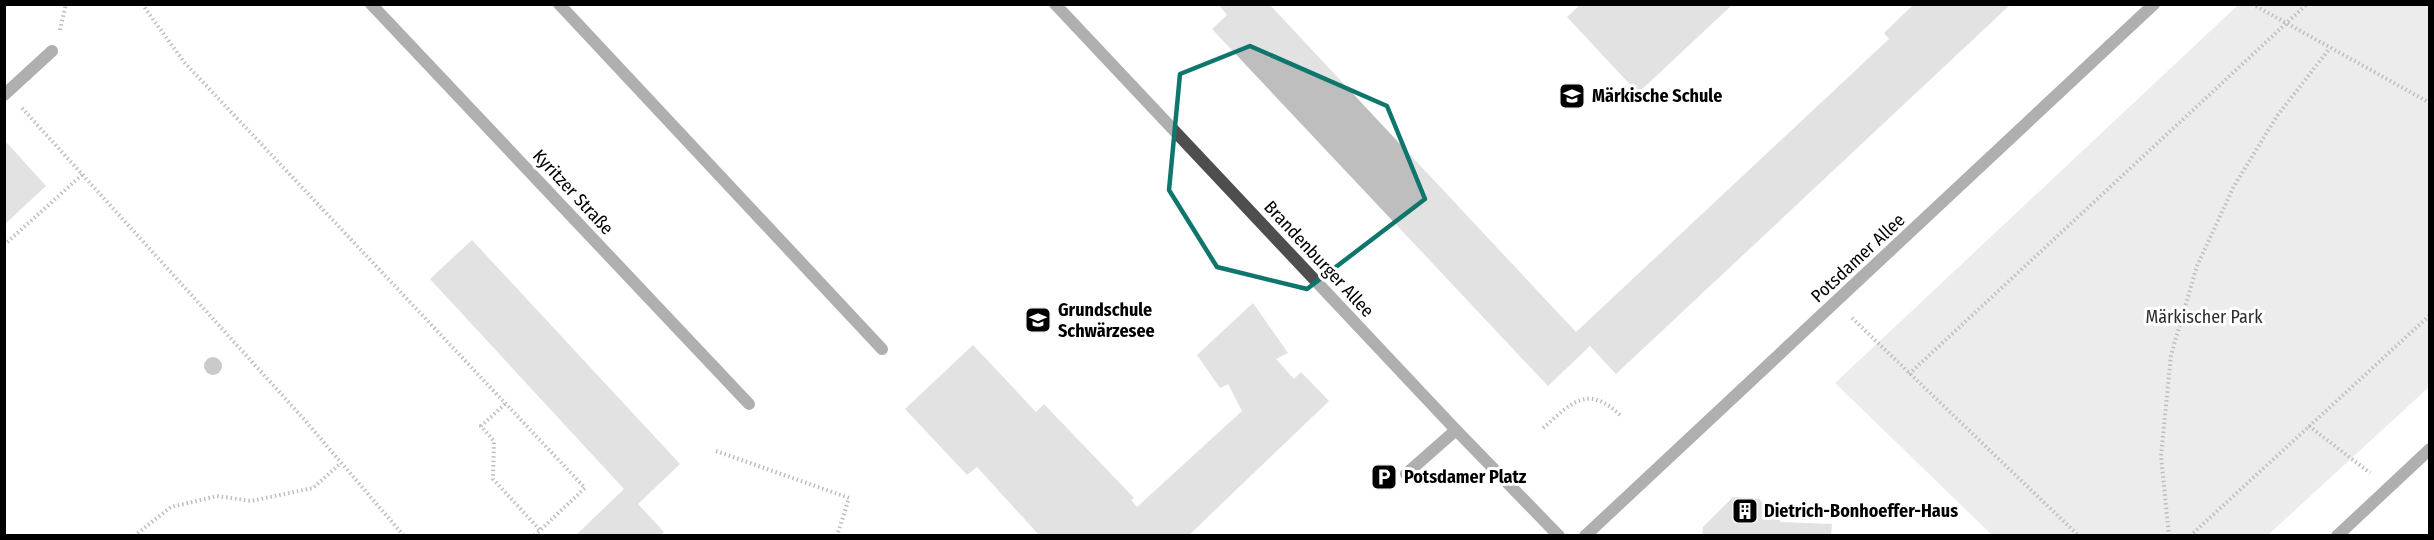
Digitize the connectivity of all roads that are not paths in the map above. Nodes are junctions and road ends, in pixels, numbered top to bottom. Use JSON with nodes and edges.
{"nodes":[{"id":1,"x":371,"y":4,"type":"edge"},
{"id":2,"x":559,"y":4,"type":"edge"},
{"id":3,"x":1055,"y":4,"type":"edge"},
{"id":4,"x":2154,"y":4,"type":"edge"},
{"id":5,"x":52,"y":51,"type":"dead end"},
{"id":6,"x":6,"y":94,"type":"edge"},
{"id":7,"x":882,"y":349,"type":"dead end"},
{"id":8,"x":749,"y":404,"type":"dead end"},
{"id":9,"x":1456,"y":429,"type":"junction"},
{"id":10,"x":2430,"y":449,"type":"edge"},
{"id":11,"x":1406,"y":474,"type":"dead end"},
{"id":12,"x":1559,"y":536,"type":"edge"},
{"id":13,"x":1585,"y":536,"type":"edge"},
{"id":14,"x":2337,"y":536,"type":"edge"}],
"edges":[{"from":1,"to":8,"type":"street","name":"Kyritzer Straße"},
{"from":2,"to":7,"type":"street"},
{"from":3,"to":9,"type":"street","name":"Brandenburger Allee"},
{"from":4,"to":13,"type":"street","name":"Potsdamer Allee"},
{"from":5,"to":6,"type":"street"},
{"from":9,"to":11,"type":"street"},
{"from":9,"to":12,"type":"street","name":"Brandenburger Allee"},
{"from":10,"to":14,"type":"street"}]}
